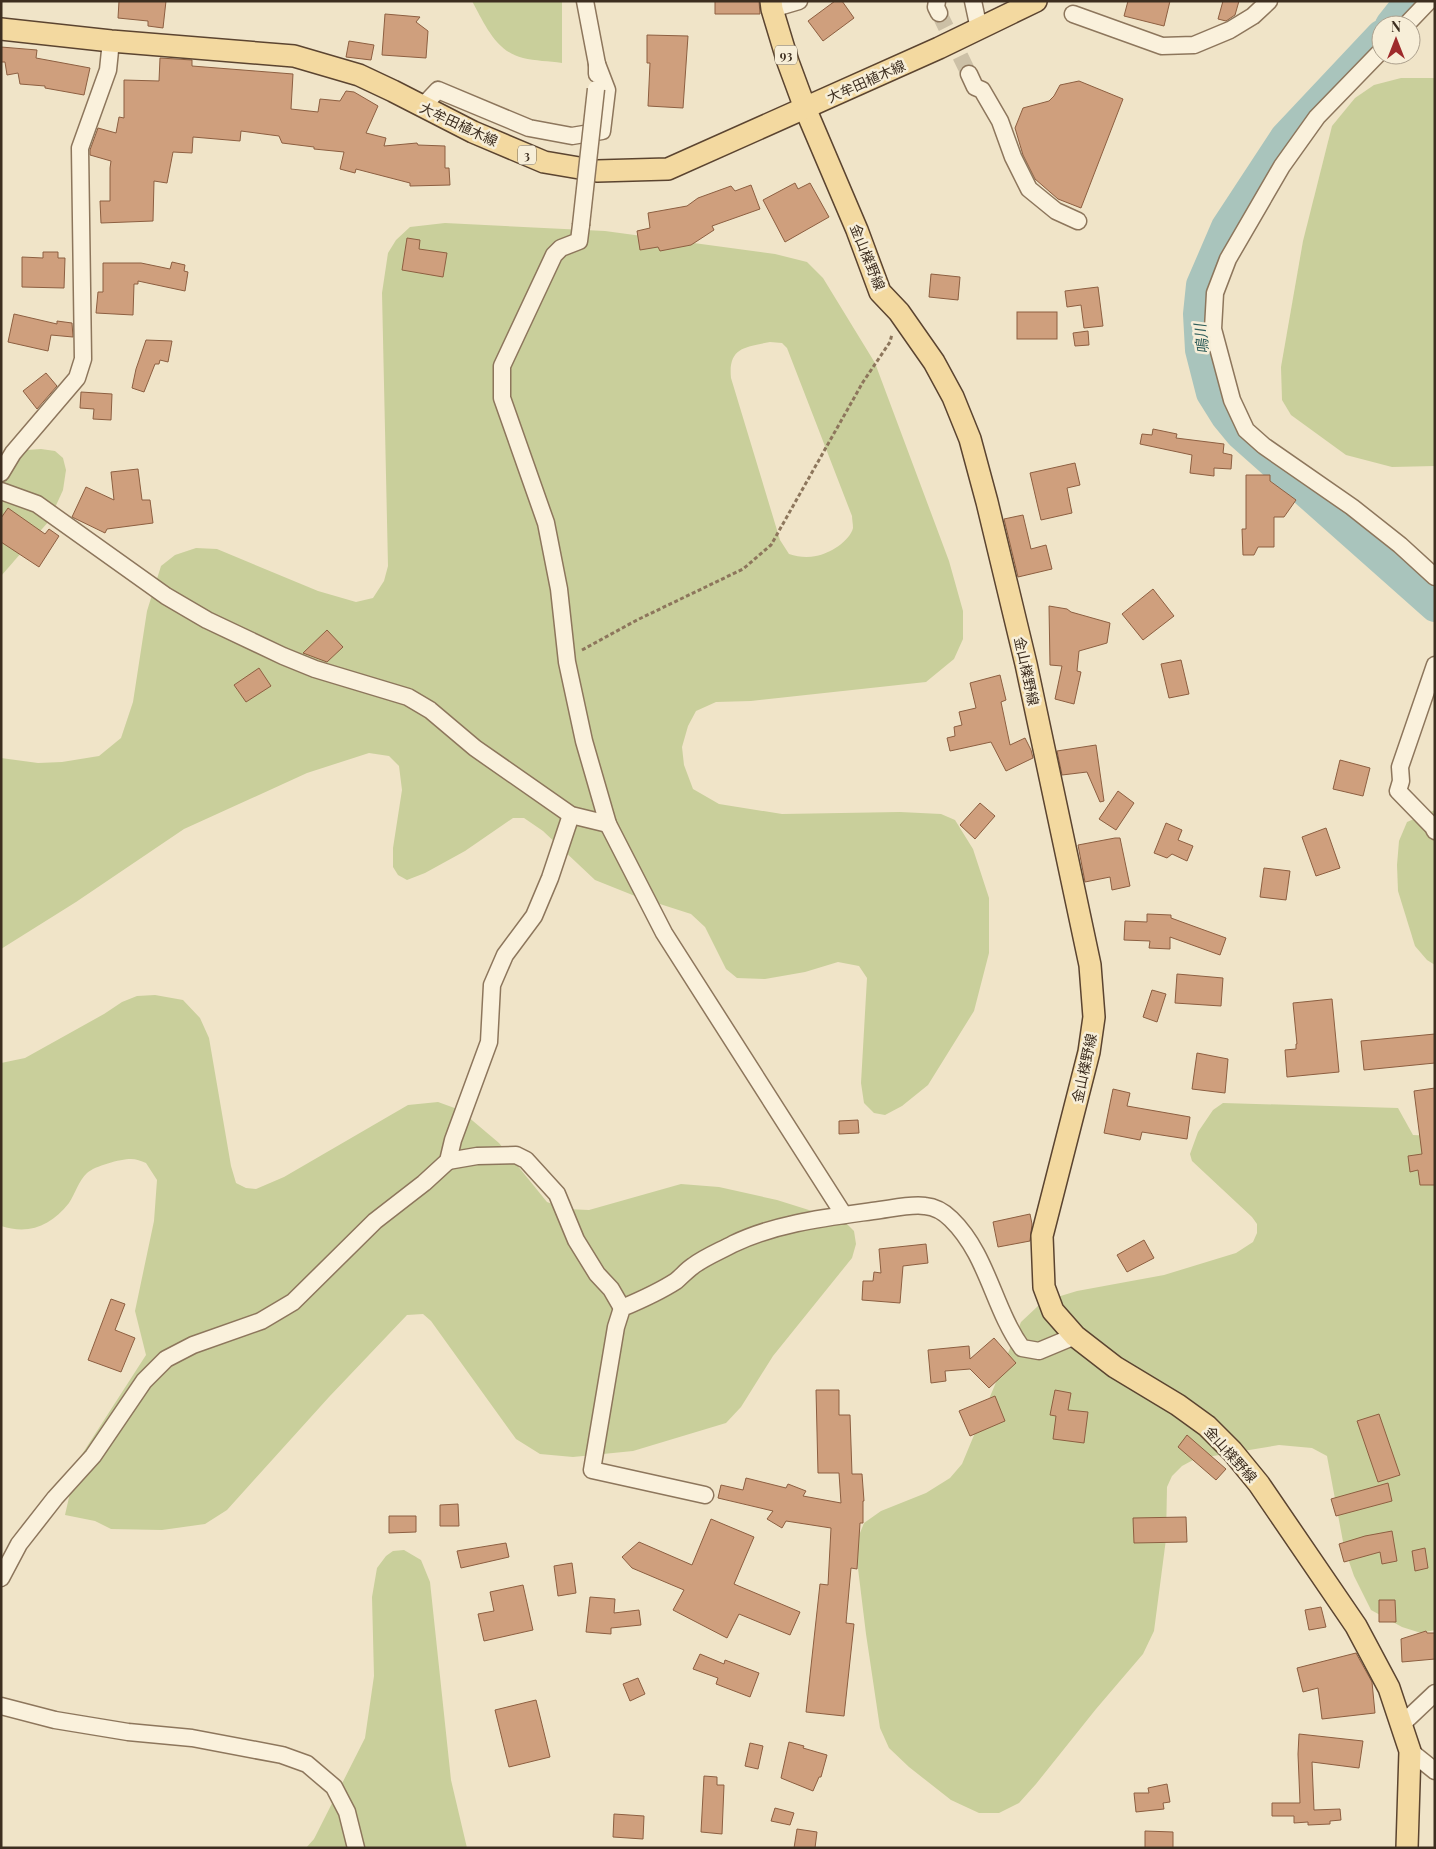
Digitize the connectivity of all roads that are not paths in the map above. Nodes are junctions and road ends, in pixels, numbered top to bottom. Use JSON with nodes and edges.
{"nodes":[{"id":1,"x":585,"y":1,"type":"edge"},
{"id":2,"x":799,"y":1,"type":"edge"},
{"id":3,"x":973,"y":1,"type":"edge"},
{"id":4,"x":1036,"y":1,"type":"edge"},
{"id":5,"x":1269,"y":1,"type":"edge"},
{"id":6,"x":1429,"y":1,"type":"edge"},
{"id":7,"x":772,"y":5,"type":"edge"},
{"id":8,"x":1073,"y":14,"type":"dead end"},
{"id":9,"x":1416,"y":15,"type":"edge"},
{"id":10,"x":1,"y":29,"type":"edge"},
{"id":11,"x":979,"y":29,"type":"junction"},
{"id":12,"x":111,"y":41,"type":"junction"},
{"id":13,"x":1371,"y":61,"type":"edge"},
{"id":14,"x":597,"y":64,"type":"junction"},
{"id":15,"x":969,"y":74,"type":"tunnel mouth"},
{"id":16,"x":422,"y":107,"type":"junction"},
{"id":17,"x":805,"y":108,"type":"junction"},
{"id":18,"x":1078,"y":220,"type":"dead end"},
{"id":19,"x":1,"y":473,"type":"edge"},
{"id":20,"x":1,"y":490,"type":"edge"},
{"id":21,"x":1435,"y":577,"type":"edge"},
{"id":22,"x":1435,"y":665,"type":"edge"},
{"id":23,"x":571,"y":815,"type":"junction"},
{"id":24,"x":608,"y":824,"type":"junction"},
{"id":25,"x":1435,"y":831,"type":"edge"},
{"id":26,"x":448,"y":1161,"type":"junction"},
{"id":27,"x":844,"y":1215,"type":"junction"},
{"id":28,"x":622,"y":1308,"type":"junction"},
{"id":29,"x":1075,"y":1336,"type":"junction"},
{"id":30,"x":704,"y":1495,"type":"dead end"},
{"id":31,"x":1,"y":1578,"type":"edge"},
{"id":32,"x":1435,"y":1693,"type":"edge"},
{"id":33,"x":1,"y":1706,"type":"edge"},
{"id":34,"x":1400,"y":1726,"type":"junction"},
{"id":35,"x":1410,"y":1752,"type":"junction"},
{"id":36,"x":1435,"y":1771,"type":"edge"},
{"id":37,"x":356,"y":1848,"type":"edge"},
{"id":38,"x":1407,"y":1848,"type":"edge"}],
"edges":[{"from":1,"to":14,"type":"street"},
{"from":2,"to":7,"type":"street"},
{"from":3,"to":11,"type":"street"},
{"from":4,"to":11,"type":"main road","name":"大牟田植木線","number":"3"},
{"from":5,"to":8,"type":"street"},
{"from":6,"to":9,"type":"street"},
{"from":7,"to":17,"type":"main road","number":"93"},
{"from":10,"to":12,"type":"main road","name":"大牟田植木線","number":"3"},
{"from":11,"to":17,"type":"main road","name":"大牟田植木線","number":"3"},
{"from":12,"to":16,"type":"main road","name":"大牟田植木線","number":"3"},
{"from":12,"to":19,"type":"street"},
{"from":13,"to":21,"type":"street"},
{"from":14,"to":16,"type":"street"},
{"from":14,"to":24,"type":"street","bridge":true},
{"from":15,"to":18,"type":"street"},
{"from":16,"to":17,"type":"main road","name":"大牟田植木線","number":"3"},
{"from":17,"to":29,"type":"main road","name":"金山檪野線"},
{"from":20,"to":23,"type":"street"},
{"from":22,"to":25,"type":"street"},
{"from":23,"to":24,"type":"street"},
{"from":23,"to":26,"type":"street"},
{"from":24,"to":27,"type":"street"},
{"from":26,"to":28,"type":"street"},
{"from":26,"to":31,"type":"street"},
{"from":27,"to":28,"type":"street"},
{"from":27,"to":29,"type":"street"},
{"from":28,"to":30,"type":"street"},
{"from":29,"to":34,"type":"main road","name":"金山檪野線"},
{"from":32,"to":34,"type":"street"},
{"from":33,"to":37,"type":"street"},
{"from":34,"to":35,"type":"main road","name":"金山檪野線"},
{"from":35,"to":36,"type":"street"},
{"from":35,"to":38,"type":"main road","name":"金山檪野線"}]}
